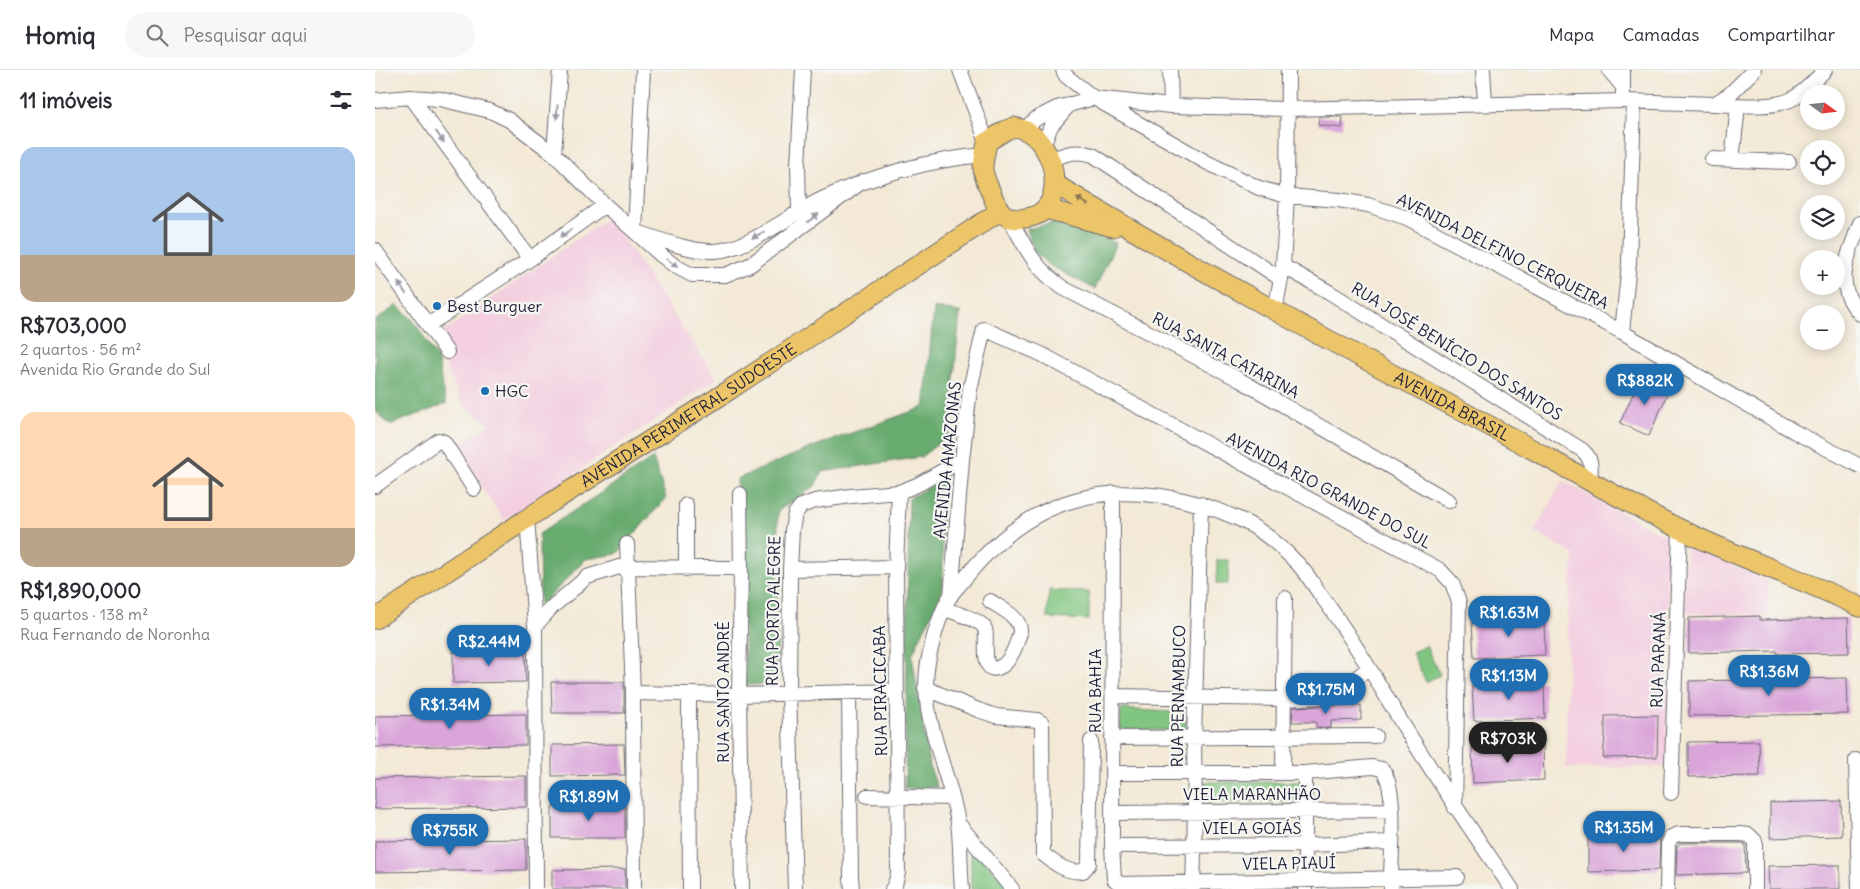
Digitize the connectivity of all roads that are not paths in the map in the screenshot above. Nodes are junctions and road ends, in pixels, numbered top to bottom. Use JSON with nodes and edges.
{"nodes":[{"id":1,"x":560,"y":70,"type":"edge"},
{"id":2,"x":643,"y":70,"type":"edge"},
{"id":3,"x":803,"y":70,"type":"edge"},
{"id":4,"x":960,"y":70,"type":"edge"},
{"id":5,"x":1170,"y":70,"type":"edge"},
{"id":6,"x":1288,"y":70,"type":"edge"},
{"id":7,"x":1483,"y":70,"type":"edge"},
{"id":8,"x":1609,"y":70,"type":"edge"},
{"id":9,"x":1623,"y":70,"type":"edge"},
{"id":10,"x":1754,"y":70,"type":"edge"},
{"id":11,"x":1825,"y":70,"type":"edge"},
{"id":12,"x":1065,"y":73,"type":"edge"},
{"id":13,"x":375,"y":95,"type":"edge"},
{"id":14,"x":411,"y":97,"type":"junction"},
{"id":15,"x":1627,"y":97,"type":"junction"},
{"id":16,"x":1094,"y":98,"type":"junction"},
{"id":17,"x":375,"y":100,"type":"edge"},
{"id":18,"x":1485,"y":103,"type":"junction"},
{"id":19,"x":1070,"y":104,"type":"junction"},
{"id":20,"x":1714,"y":104,"type":"junction"},
{"id":21,"x":1171,"y":106,"type":"junction"},
{"id":22,"x":1738,"y":106,"type":"junction"},
{"id":23,"x":1288,"y":108,"type":"junction"},
{"id":24,"x":1023,"y":129,"type":"junction"},
{"id":25,"x":986,"y":148,"type":"junction"},
{"id":26,"x":1046,"y":152,"type":"junction"},
{"id":27,"x":554,"y":154,"type":"junction"},
{"id":28,"x":1712,"y":159,"type":"dead end"},
{"id":29,"x":1732,"y":160,"type":"junction"},
{"id":30,"x":1789,"y":162,"type":"dead end"},
{"id":31,"x":863,"y":181,"type":"junction"},
{"id":32,"x":1055,"y":184,"type":"junction"},
{"id":33,"x":1287,"y":196,"type":"junction"},
{"id":34,"x":605,"y":205,"type":"junction"},
{"id":35,"x":1046,"y":209,"type":"junction"},
{"id":36,"x":799,"y":211,"type":"junction"},
{"id":37,"x":1004,"y":214,"type":"junction"},
{"id":38,"x":1860,"y":223,"type":"edge"},
{"id":39,"x":635,"y":231,"type":"junction"},
{"id":40,"x":1138,"y":235,"type":"junction"},
{"id":41,"x":375,"y":250,"type":"edge"},
{"id":42,"x":529,"y":259,"type":"junction"},
{"id":43,"x":1282,"y":273,"type":"junction"},
{"id":44,"x":1275,"y":312,"type":"junction"},
{"id":45,"x":1860,"y":314,"type":"edge"},
{"id":46,"x":428,"y":325,"type":"junction"},
{"id":47,"x":984,"y":329,"type":"joint"},
{"id":48,"x":1622,"y":332,"type":"junction"},
{"id":49,"x":447,"y":352,"type":"dead end"},
{"id":50,"x":962,"y":460,"type":"junction"},
{"id":51,"x":1860,"y":466,"type":"edge"},
{"id":52,"x":1590,"y":481,"type":"junction"},
{"id":53,"x":375,"y":486,"type":"edge"},
{"id":54,"x":474,"y":489,"type":"dead end"},
{"id":55,"x":899,"y":492,"type":"junction"},
{"id":56,"x":1113,"y":493,"type":"junction"},
{"id":57,"x":740,"y":494,"type":"dead end"},
{"id":58,"x":1449,"y":501,"type":"dead end"},
{"id":59,"x":1201,"y":504,"type":"junction"},
{"id":60,"x":686,"y":505,"type":"dead end"},
{"id":61,"x":527,"y":518,"type":"junction"},
{"id":62,"x":1680,"y":529,"type":"junction"},
{"id":63,"x":627,"y":544,"type":"dead end"},
{"id":64,"x":629,"y":566,"type":"junction"},
{"id":65,"x":896,"y":567,"type":"junction"},
{"id":66,"x":686,"y":568,"type":"junction"},
{"id":67,"x":741,"y":568,"type":"junction"},
{"id":68,"x":790,"y":569,"type":"junction"},
{"id":69,"x":1285,"y":598,"type":"dead end"},
{"id":70,"x":990,"y":601,"type":"dead end"},
{"id":71,"x":948,"y":602,"type":"junction"},
{"id":72,"x":1860,"y":607,"type":"edge"},
{"id":73,"x":375,"y":619,"type":"edge"},
{"id":74,"x":535,"y":626,"type":"junction"},
{"id":75,"x":1369,"y":668,"type":"junction"},
{"id":76,"x":925,"y":688,"type":"junction"},
{"id":77,"x":897,"y":691,"type":"junction"},
{"id":78,"x":849,"y":692,"type":"junction"},
{"id":79,"x":633,"y":693,"type":"junction"},
{"id":80,"x":789,"y":693,"type":"junction"},
{"id":81,"x":689,"y":694,"type":"junction"},
{"id":82,"x":739,"y":695,"type":"junction"},
{"id":83,"x":1113,"y":696,"type":"junction"},
{"id":84,"x":1195,"y":697,"type":"junction"},
{"id":85,"x":1283,"y":699,"type":"junction"},
{"id":86,"x":1375,"y":736,"type":"dead end"},
{"id":87,"x":1284,"y":737,"type":"junction"},
{"id":88,"x":1112,"y":738,"type":"junction"},
{"id":89,"x":1194,"y":739,"type":"junction"},
{"id":90,"x":1091,"y":741,"type":"dead end"},
{"id":91,"x":1856,"y":760,"type":"dead end"},
{"id":92,"x":1195,"y":772,"type":"junction"},
{"id":93,"x":1112,"y":773,"type":"junction"},
{"id":94,"x":1283,"y":773,"type":"junction"},
{"id":95,"x":1305,"y":773,"type":"junction"},
{"id":96,"x":1671,"y":793,"type":"dead end"},
{"id":97,"x":867,"y":796,"type":"dead end"},
{"id":98,"x":899,"y":797,"type":"junction"},
{"id":99,"x":952,"y":798,"type":"junction"},
{"id":100,"x":1455,"y":808,"type":"junction"},
{"id":101,"x":1392,"y":810,"type":"junction"},
{"id":102,"x":1306,"y":811,"type":"junction"},
{"id":103,"x":1195,"y":812,"type":"junction"},
{"id":104,"x":1112,"y":813,"type":"junction"},
{"id":105,"x":958,"y":823,"type":"junction"},
{"id":106,"x":1392,"y":842,"type":"junction"},
{"id":107,"x":1306,"y":845,"type":"junction"},
{"id":108,"x":1111,"y":846,"type":"junction"},
{"id":109,"x":1194,"y":846,"type":"junction"},
{"id":110,"x":1457,"y":877,"type":"dead end"},
{"id":111,"x":1123,"y":884,"type":"joint"},
{"id":112,"x":1391,"y":884,"type":"edge"},
{"id":113,"x":1193,"y":885,"type":"edge"},
{"id":114,"x":1305,"y":885,"type":"edge"},
{"id":115,"x":536,"y":889,"type":"edge"},
{"id":116,"x":634,"y":889,"type":"edge"},
{"id":117,"x":690,"y":889,"type":"edge"},
{"id":118,"x":742,"y":889,"type":"edge"},
{"id":119,"x":795,"y":889,"type":"edge"},
{"id":120,"x":852,"y":889,"type":"edge"},
{"id":121,"x":892,"y":889,"type":"edge"},
{"id":122,"x":962,"y":889,"type":"edge"},
{"id":123,"x":1012,"y":889,"type":"edge"},
{"id":124,"x":1512,"y":889,"type":"edge"},
{"id":125,"x":1667,"y":889,"type":"edge"},
{"id":126,"x":1755,"y":889,"type":"edge"},
{"id":127,"x":1859,"y":889,"type":"edge"}],
"edges":[{"from":1,"to":27,"type":"street","one_way":true},
{"from":2,"to":39,"type":"street"},
{"from":3,"to":36,"type":"street"},
{"from":4,"to":25,"type":"street"},
{"from":5,"to":21,"type":"street"},
{"from":6,"to":23,"type":"street"},
{"from":7,"to":18,"type":"street"},
{"from":8,"to":15,"type":"street"},
{"from":9,"to":15,"type":"street"},
{"from":10,"to":20,"type":"street"},
{"from":11,"to":22,"type":"street"},
{"from":12,"to":16,"type":"street","name":"AVENIDA DELFINO CERQUEIRA"},
{"from":13,"to":17,"type":"street"},
{"from":14,"to":17,"type":"street"},
{"from":14,"to":27,"type":"street"},
{"from":14,"to":42,"type":"street","one_way":true},
{"from":15,"to":18,"type":"street"},
{"from":15,"to":20,"type":"street"},
{"from":15,"to":48,"type":"street"},
{"from":16,"to":19,"type":"street"},
{"from":16,"to":21,"type":"street"},
{"from":16,"to":33,"type":"street","name":"AVENIDA DELFINO CERQUEIRA"},
{"from":18,"to":23,"type":"street"},
{"from":19,"to":24,"type":"street"},
{"from":19,"to":26,"type":"street"},
{"from":20,"to":22,"type":"street"},
{"from":21,"to":23,"type":"street"},
{"from":22,"to":29,"type":"street"},
{"from":23,"to":33,"type":"street"},
{"from":24,"to":25,"type":"main road"},
{"from":24,"to":26,"type":"main road"},
{"from":25,"to":31,"type":"street"},
{"from":25,"to":37,"type":"main road"},
{"from":26,"to":32,"type":"main road"},
{"from":26,"to":43,"type":"street","name":"RUA JOSÉ BENÍCIO DOS SANTOS"},
{"from":27,"to":34,"type":"street"},
{"from":28,"to":29,"type":"street"},
{"from":29,"to":30,"type":"street"},
{"from":31,"to":36,"type":"street"},
{"from":39,"to":31,"type":"street","one_way":true},
{"from":32,"to":35,"type":"main road"},
{"from":40,"to":32,"type":"main road","name":"AVENIDA BRASIL","one_way":true},
{"from":33,"to":43,"type":"street"},
{"from":33,"to":48,"type":"street","name":"AVENIDA DELFINO CERQUEIRA"},
{"from":34,"to":39,"type":"street"},
{"from":34,"to":42,"type":"street","one_way":true},
{"from":35,"to":37,"type":"main road"},
{"from":35,"to":40,"type":"main road"},
{"from":36,"to":39,"type":"street","one_way":true},
{"from":37,"to":58,"type":"street","name":"RUA SANTA CATARINA"},
{"from":37,"to":61,"type":"main road","name":"AVENIDA PERIMETRAL SUDOESTE"},
{"from":38,"to":45,"type":"street"},
{"from":40,"to":44,"type":"main road","name":"AVENIDA BRASIL"},
{"from":46,"to":41,"type":"street","one_way":true},
{"from":42,"to":46,"type":"street"},
{"from":43,"to":44,"type":"street"},
{"from":43,"to":52,"type":"street","name":"RUA JOSÉ BENÍCIO DOS SANTOS"},
{"from":44,"to":52,"type":"main road","name":"AVENIDA BRASIL"},
{"from":46,"to":49,"type":"street"},
{"from":47,"to":50,"type":"street","name":"AVENIDA AMAZONAS"},
{"from":47,"to":100,"type":"street","name":"AVENIDA RIO GRANDE DO SUL"},
{"from":48,"to":51,"type":"street","name":"AVENIDA DELFINO CERQUEIRA"},
{"from":50,"to":55,"type":"street","name":"RUA PORTO ALEGRE"},
{"from":50,"to":71,"type":"street","name":"AVENIDA AMAZONAS"},
{"from":52,"to":62,"type":"main road","name":"AVENIDA BRASIL"},
{"from":53,"to":54,"type":"street"},
{"from":55,"to":65,"type":"street","name":"RUA PIRACICABA"},
{"from":55,"to":68,"type":"street","name":"RUA PORTO ALEGRE"},
{"from":56,"to":59,"type":"street","name":"AVENIDA AMAZONAS"},
{"from":56,"to":71,"type":"street","name":"AVENIDA AMAZONAS"},
{"from":56,"to":83,"type":"street","name":"RUA BAHIA"},
{"from":57,"to":67,"type":"street","name":"RUA SANTO ANDRÉ"},
{"from":59,"to":75,"type":"street","name":"AVENIDA AMAZONAS"},
{"from":59,"to":84,"type":"street","name":"RUA PERNAMBUCO"},
{"from":60,"to":66,"type":"street"},
{"from":61,"to":73,"type":"main road","name":"AVENIDA PERIMETRAL SUDOESTE"},
{"from":61,"to":74,"type":"street"},
{"from":62,"to":72,"type":"main road","name":"AVENIDA BRASIL"},
{"from":62,"to":96,"type":"street","name":"RUA PARANÁ"},
{"from":63,"to":64,"type":"street"},
{"from":64,"to":66,"type":"street"},
{"from":64,"to":74,"type":"street"},
{"from":64,"to":79,"type":"street"},
{"from":65,"to":68,"type":"street"},
{"from":65,"to":77,"type":"street","name":"RUA PIRACICABA"},
{"from":66,"to":67,"type":"street"},
{"from":67,"to":82,"type":"street","name":"RUA SANTO ANDRÉ"},
{"from":68,"to":80,"type":"street","name":"RUA PORTO ALEGRE"},
{"from":69,"to":85,"type":"street"},
{"from":70,"to":71,"type":"street"},
{"from":71,"to":76,"type":"street","name":"AVENIDA AMAZONAS"},
{"from":74,"to":115,"type":"street"},
{"from":75,"to":85,"type":"street"},
{"from":75,"to":100,"type":"street","name":"AVENIDA AMAZONAS"},
{"from":76,"to":90,"type":"street"},
{"from":76,"to":99,"type":"street","name":"AVENIDA AMAZONAS"},
{"from":77,"to":78,"type":"street"},
{"from":77,"to":98,"type":"street","name":"RUA PIRACICABA"},
{"from":78,"to":80,"type":"street"},
{"from":78,"to":120,"type":"street"},
{"from":79,"to":81,"type":"street"},
{"from":79,"to":116,"type":"street"},
{"from":80,"to":82,"type":"street"},
{"from":80,"to":119,"type":"street","name":"RUA PORTO ALEGRE"},
{"from":81,"to":82,"type":"street"},
{"from":81,"to":117,"type":"street"},
{"from":82,"to":118,"type":"street","name":"RUA SANTO ANDRÉ"},
{"from":83,"to":84,"type":"street"},
{"from":83,"to":88,"type":"street","name":"RUA BAHIA"},
{"from":84,"to":85,"type":"street"},
{"from":84,"to":89,"type":"street","name":"RUA PERNAMBUCO"},
{"from":85,"to":87,"type":"street"},
{"from":86,"to":87,"type":"street"},
{"from":87,"to":89,"type":"street"},
{"from":87,"to":94,"type":"street"},
{"from":88,"to":89,"type":"street"},
{"from":88,"to":93,"type":"street","name":"RUA BAHIA"},
{"from":89,"to":92,"type":"street","name":"RUA PERNAMBUCO"},
{"from":91,"to":127,"type":"street"},
{"from":92,"to":93,"type":"street"},
{"from":92,"to":94,"type":"street"},
{"from":92,"to":103,"type":"street","name":"RUA PERNAMBUCO"},
{"from":93,"to":104,"type":"street","name":"RUA BAHIA"},
{"from":94,"to":95,"type":"street"},
{"from":95,"to":101,"type":"street"},
{"from":95,"to":102,"type":"street"},
{"from":97,"to":98,"type":"street"},
{"from":98,"to":99,"type":"street"},
{"from":98,"to":121,"type":"street","name":"RUA PIRACICABA"},
{"from":99,"to":105,"type":"street","name":"AVENIDA AMAZONAS"},
{"from":100,"to":124,"type":"street","name":"AVENIDA AMAZONAS"},
{"from":101,"to":102,"type":"street","name":"VIELA MARANHÃO"},
{"from":101,"to":106,"type":"street"},
{"from":102,"to":103,"type":"street","name":"VIELA MARANHÃO"},
{"from":102,"to":107,"type":"street"},
{"from":103,"to":104,"type":"street","name":"VIELA MARANHÃO"},
{"from":103,"to":109,"type":"street","name":"RUA PERNAMBUCO"},
{"from":104,"to":108,"type":"street","name":"RUA BAHIA"},
{"from":105,"to":122,"type":"street","name":"AVENIDA AMAZONAS"},
{"from":105,"to":123,"type":"street"},
{"from":106,"to":107,"type":"street","name":"VIELA GOIÁS"},
{"from":106,"to":112,"type":"street"},
{"from":107,"to":109,"type":"street","name":"VIELA GOIÁS"},
{"from":107,"to":114,"type":"street"},
{"from":108,"to":109,"type":"street","name":"VIELA GOIÁS"},
{"from":108,"to":111,"type":"street","name":"RUA BAHIA"},
{"from":109,"to":113,"type":"street","name":"RUA PERNAMBUCO"},
{"from":110,"to":112,"type":"street","name":"VIELA PIAUÍ"},
{"from":111,"to":113,"type":"street","name":"VIELA PIAUÍ"},
{"from":112,"to":114,"type":"street","name":"VIELA PIAUÍ"},
{"from":113,"to":114,"type":"street","name":"VIELA PIAUÍ"},
{"from":125,"to":126,"type":"street"}]}
